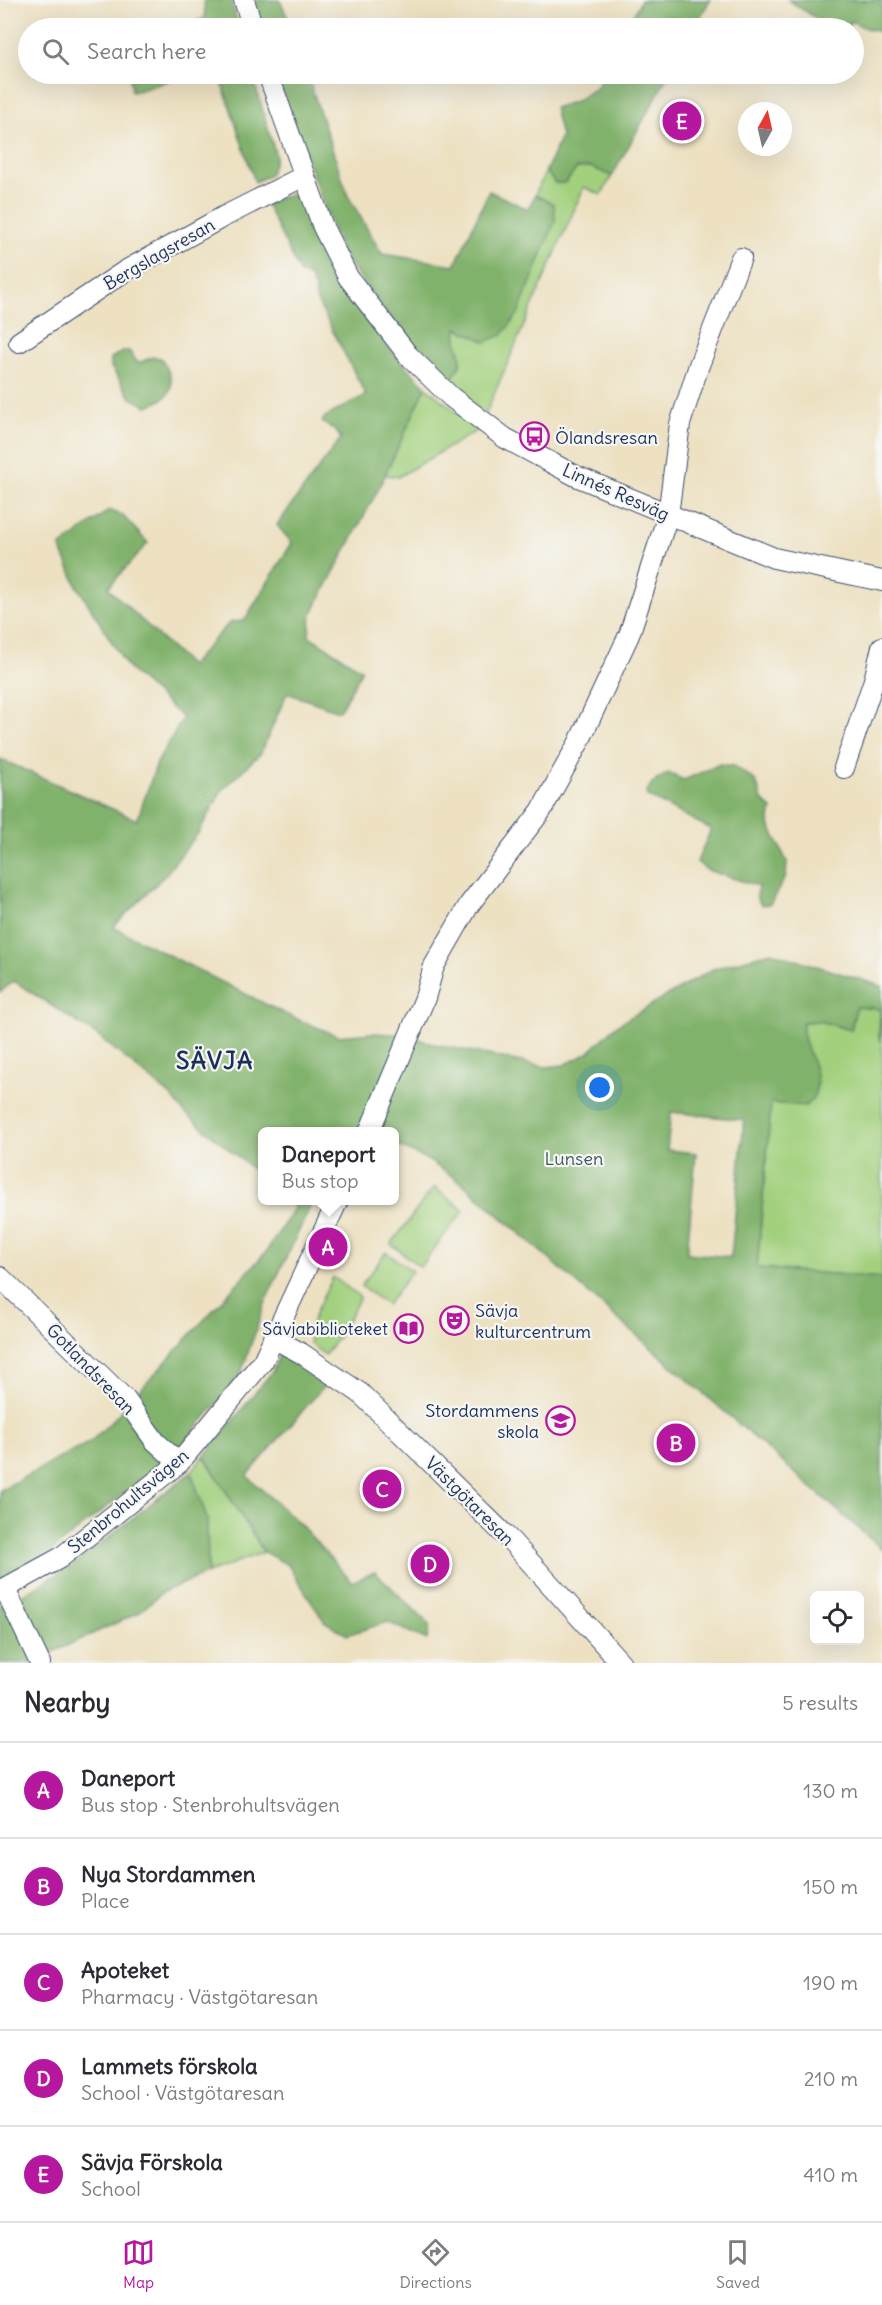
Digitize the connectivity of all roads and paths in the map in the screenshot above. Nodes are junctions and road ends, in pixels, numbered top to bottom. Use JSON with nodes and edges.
{"nodes":[{"id":1,"x":244,"y":0,"type":"edge"},
{"id":2,"x":250,"y":18,"type":"edge"},
{"id":3,"x":272,"y":84,"type":"edge"},
{"id":4,"x":304,"y":176,"type":"junction"},
{"id":5,"x":741,"y":258,"type":"dead end"},
{"id":6,"x":20,"y":342,"type":"dead end"},
{"id":7,"x":668,"y":515,"type":"junction"},
{"id":8,"x":882,"y":581,"type":"edge"},
{"id":9,"x":882,"y":647,"type":"edge"},
{"id":10,"x":844,"y":768,"type":"dead end"},
{"id":11,"x":371,"y":1127,"type":"edge"},
{"id":12,"x":336,"y":1205,"type":"edge"},
{"id":13,"x":0,"y":1277,"type":"edge"},
{"id":14,"x":273,"y":1338,"type":"junction"},
{"id":15,"x":179,"y":1463,"type":"junction"},
{"id":16,"x":2,"y":1590,"type":"edge"},
{"id":17,"x":40,"y":1663,"type":"edge"},
{"id":18,"x":621,"y":1663,"type":"edge"}],
"edges":[{"from":1,"to":2,"type":"street"},
{"from":3,"to":4,"type":"street","name":"Linnés Resväg"},
{"from":4,"to":6,"type":"street","name":"Bergslagsresan"},
{"from":4,"to":7,"type":"street","name":"Linnés Resväg"},
{"from":5,"to":7,"type":"street"},
{"from":7,"to":8,"type":"street","name":"Linnés Resväg"},
{"from":7,"to":11,"type":"street"},
{"from":9,"to":10,"type":"street"},
{"from":12,"to":14,"type":"street","name":"Stenbrohultsvägen"},
{"from":13,"to":15,"type":"street","name":"Gotlandsresan"},
{"from":14,"to":15,"type":"street","name":"Stenbrohultsvägen"},
{"from":14,"to":18,"type":"street","name":"Västgötaresan"},
{"from":15,"to":16,"type":"street","name":"Stenbrohultsvägen"},
{"from":16,"to":17,"type":"street"}]}
